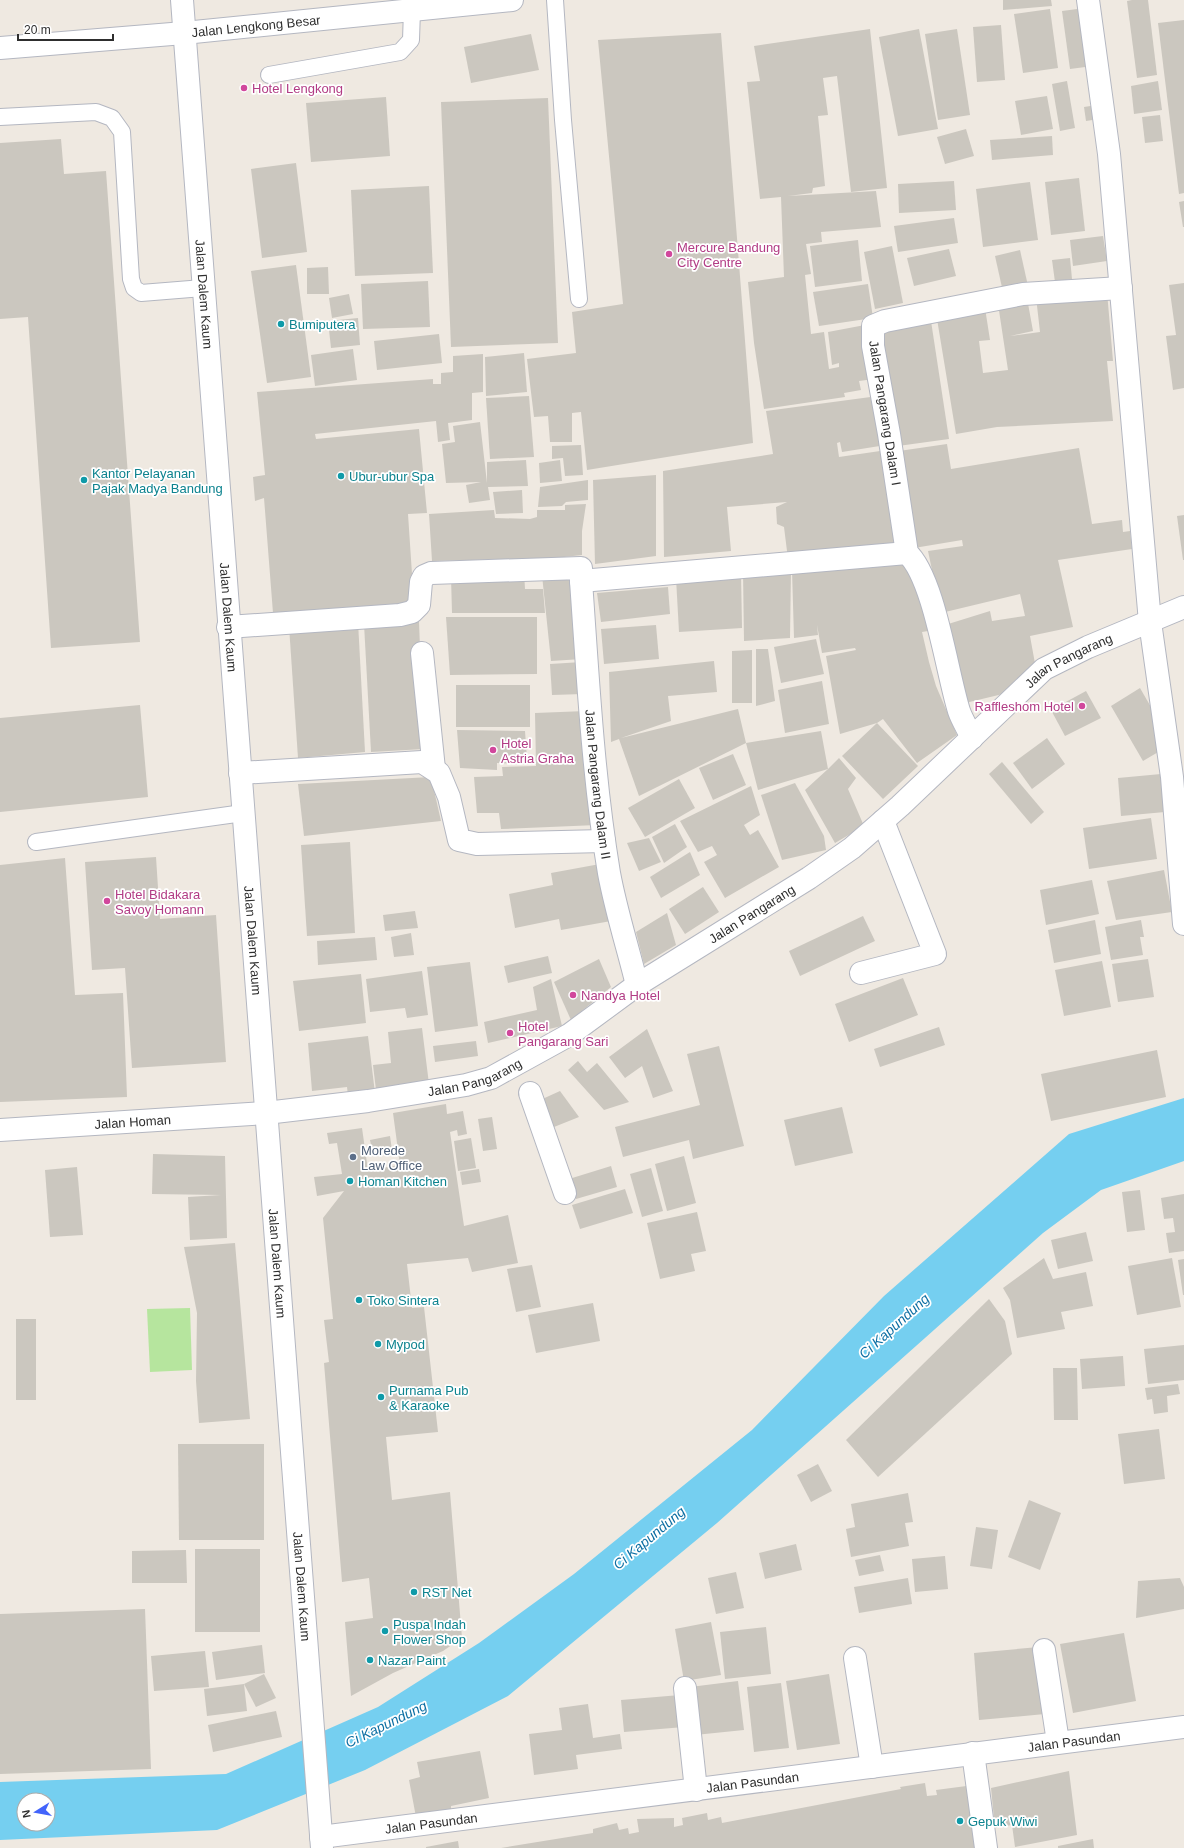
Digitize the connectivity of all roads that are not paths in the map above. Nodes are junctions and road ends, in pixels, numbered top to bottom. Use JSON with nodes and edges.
{"nodes":[{"id":1,"x":182,"y":0,"type":"edge"},
{"id":2,"x":512,"y":0,"type":"edge"},
{"id":3,"x":555,"y":0,"type":"edge"},
{"id":4,"x":1088,"y":0,"type":"edge"},
{"id":5,"x":412,"y":10,"type":"junction"},
{"id":6,"x":184,"y":33,"type":"junction"},
{"id":7,"x":0,"y":48,"type":"edge"},
{"id":8,"x":269,"y":75,"type":"dead end"},
{"id":9,"x":0,"y":118,"type":"edge"},
{"id":10,"x":203,"y":288,"type":"junction"},
{"id":11,"x":1121,"y":288,"type":"junction"},
{"id":12,"x":579,"y":299,"type":"dead end"},
{"id":13,"x":907,"y":553,"type":"junction"},
{"id":14,"x":581,"y":581,"type":"junction"},
{"id":15,"x":1184,"y":607,"type":"edge"},
{"id":16,"x":1150,"y":622,"type":"junction"},
{"id":17,"x":228,"y":627,"type":"junction"},
{"id":18,"x":422,"y":653,"type":"dead end"},
{"id":19,"x":972,"y":738,"type":"junction"},
{"id":20,"x":434,"y":769,"type":"junction"},
{"id":21,"x":240,"y":773,"type":"junction"},
{"id":22,"x":243,"y":813,"type":"junction"},
{"id":23,"x":883,"y":820,"type":"junction"},
{"id":24,"x":604,"y":840,"type":"junction"},
{"id":25,"x":36,"y":842,"type":"dead end"},
{"id":26,"x":1184,"y":924,"type":"edge"},
{"id":27,"x":861,"y":974,"type":"dead end"},
{"id":28,"x":637,"y":985,"type":"junction"},
{"id":29,"x":530,"y":1093,"type":"dead end"},
{"id":30,"x":266,"y":1113,"type":"junction"},
{"id":31,"x":0,"y":1130,"type":"edge"},
{"id":32,"x":565,"y":1193,"type":"dead end"},
{"id":33,"x":1044,"y":1650,"type":"dead end"},
{"id":34,"x":855,"y":1658,"type":"dead end"},
{"id":35,"x":685,"y":1688,"type":"dead end"},
{"id":36,"x":1184,"y":1727,"type":"edge"},
{"id":37,"x":1058,"y":1742,"type":"junction"},
{"id":38,"x":973,"y":1753,"type":"junction"},
{"id":39,"x":872,"y":1767,"type":"junction"},
{"id":40,"x":696,"y":1790,"type":"junction"},
{"id":41,"x":322,"y":1843,"type":"edge"},
{"id":42,"x":986,"y":1848,"type":"edge"}],
"edges":[{"from":1,"to":6,"type":"street","name":"Jalan Dalem Kaum"},
{"from":2,"to":5,"type":"street","name":"Jalan Lengkong Besar"},
{"from":3,"to":12,"type":"lane"},
{"from":4,"to":11,"type":"street"},
{"from":5,"to":6,"type":"street","name":"Jalan Lengkong Besar"},
{"from":5,"to":8,"type":"lane"},
{"from":6,"to":7,"type":"street","name":"Jalan Lengkong Besar"},
{"from":6,"to":10,"type":"street","name":"Jalan Dalem Kaum"},
{"from":9,"to":10,"type":"lane"},
{"from":10,"to":17,"type":"street","name":"Jalan Dalem Kaum"},
{"from":11,"to":13,"type":"street","name":"Jalan Pangarang Dalam I"},
{"from":11,"to":16,"type":"street"},
{"from":13,"to":14,"type":"street"},
{"from":13,"to":19,"type":"street","name":"Jalan Pangarang Dalam I"},
{"from":14,"to":17,"type":"street"},
{"from":14,"to":24,"type":"street","name":"Jalan Pangarang Dalam II"},
{"from":15,"to":16,"type":"street","name":"Jalan Pangarang"},
{"from":16,"to":19,"type":"street","name":"Jalan Pangarang"},
{"from":16,"to":26,"type":"street"},
{"from":17,"to":21,"type":"street","name":"Jalan Dalem Kaum"},
{"from":18,"to":20,"type":"street"},
{"from":19,"to":23,"type":"street","name":"Jalan Pangarang"},
{"from":20,"to":21,"type":"street"},
{"from":20,"to":24,"type":"street"},
{"from":21,"to":22,"type":"street","name":"Jalan Dalem Kaum"},
{"from":22,"to":25,"type":"lane"},
{"from":22,"to":30,"type":"street","name":"Jalan Dalem Kaum"},
{"from":23,"to":27,"type":"street"},
{"from":23,"to":28,"type":"street","name":"Jalan Pangarang"},
{"from":24,"to":28,"type":"street","name":"Jalan Pangarang Dalam II"},
{"from":28,"to":30,"type":"street","name":"Jalan Pangarang"},
{"from":29,"to":32,"type":"street"},
{"from":30,"to":31,"type":"street","name":"Jalan Homan"},
{"from":30,"to":41,"type":"street","name":"Jalan Dalem Kaum"},
{"from":33,"to":37,"type":"street"},
{"from":34,"to":39,"type":"street"},
{"from":35,"to":40,"type":"street"},
{"from":36,"to":37,"type":"street","name":"Jalan Pasundan"},
{"from":37,"to":38,"type":"street","name":"Jalan Pasundan"},
{"from":38,"to":39,"type":"street","name":"Jalan Pasundan"},
{"from":38,"to":42,"type":"street"},
{"from":39,"to":40,"type":"street","name":"Jalan Pasundan"},
{"from":40,"to":41,"type":"street","name":"Jalan Pasundan"}]}
